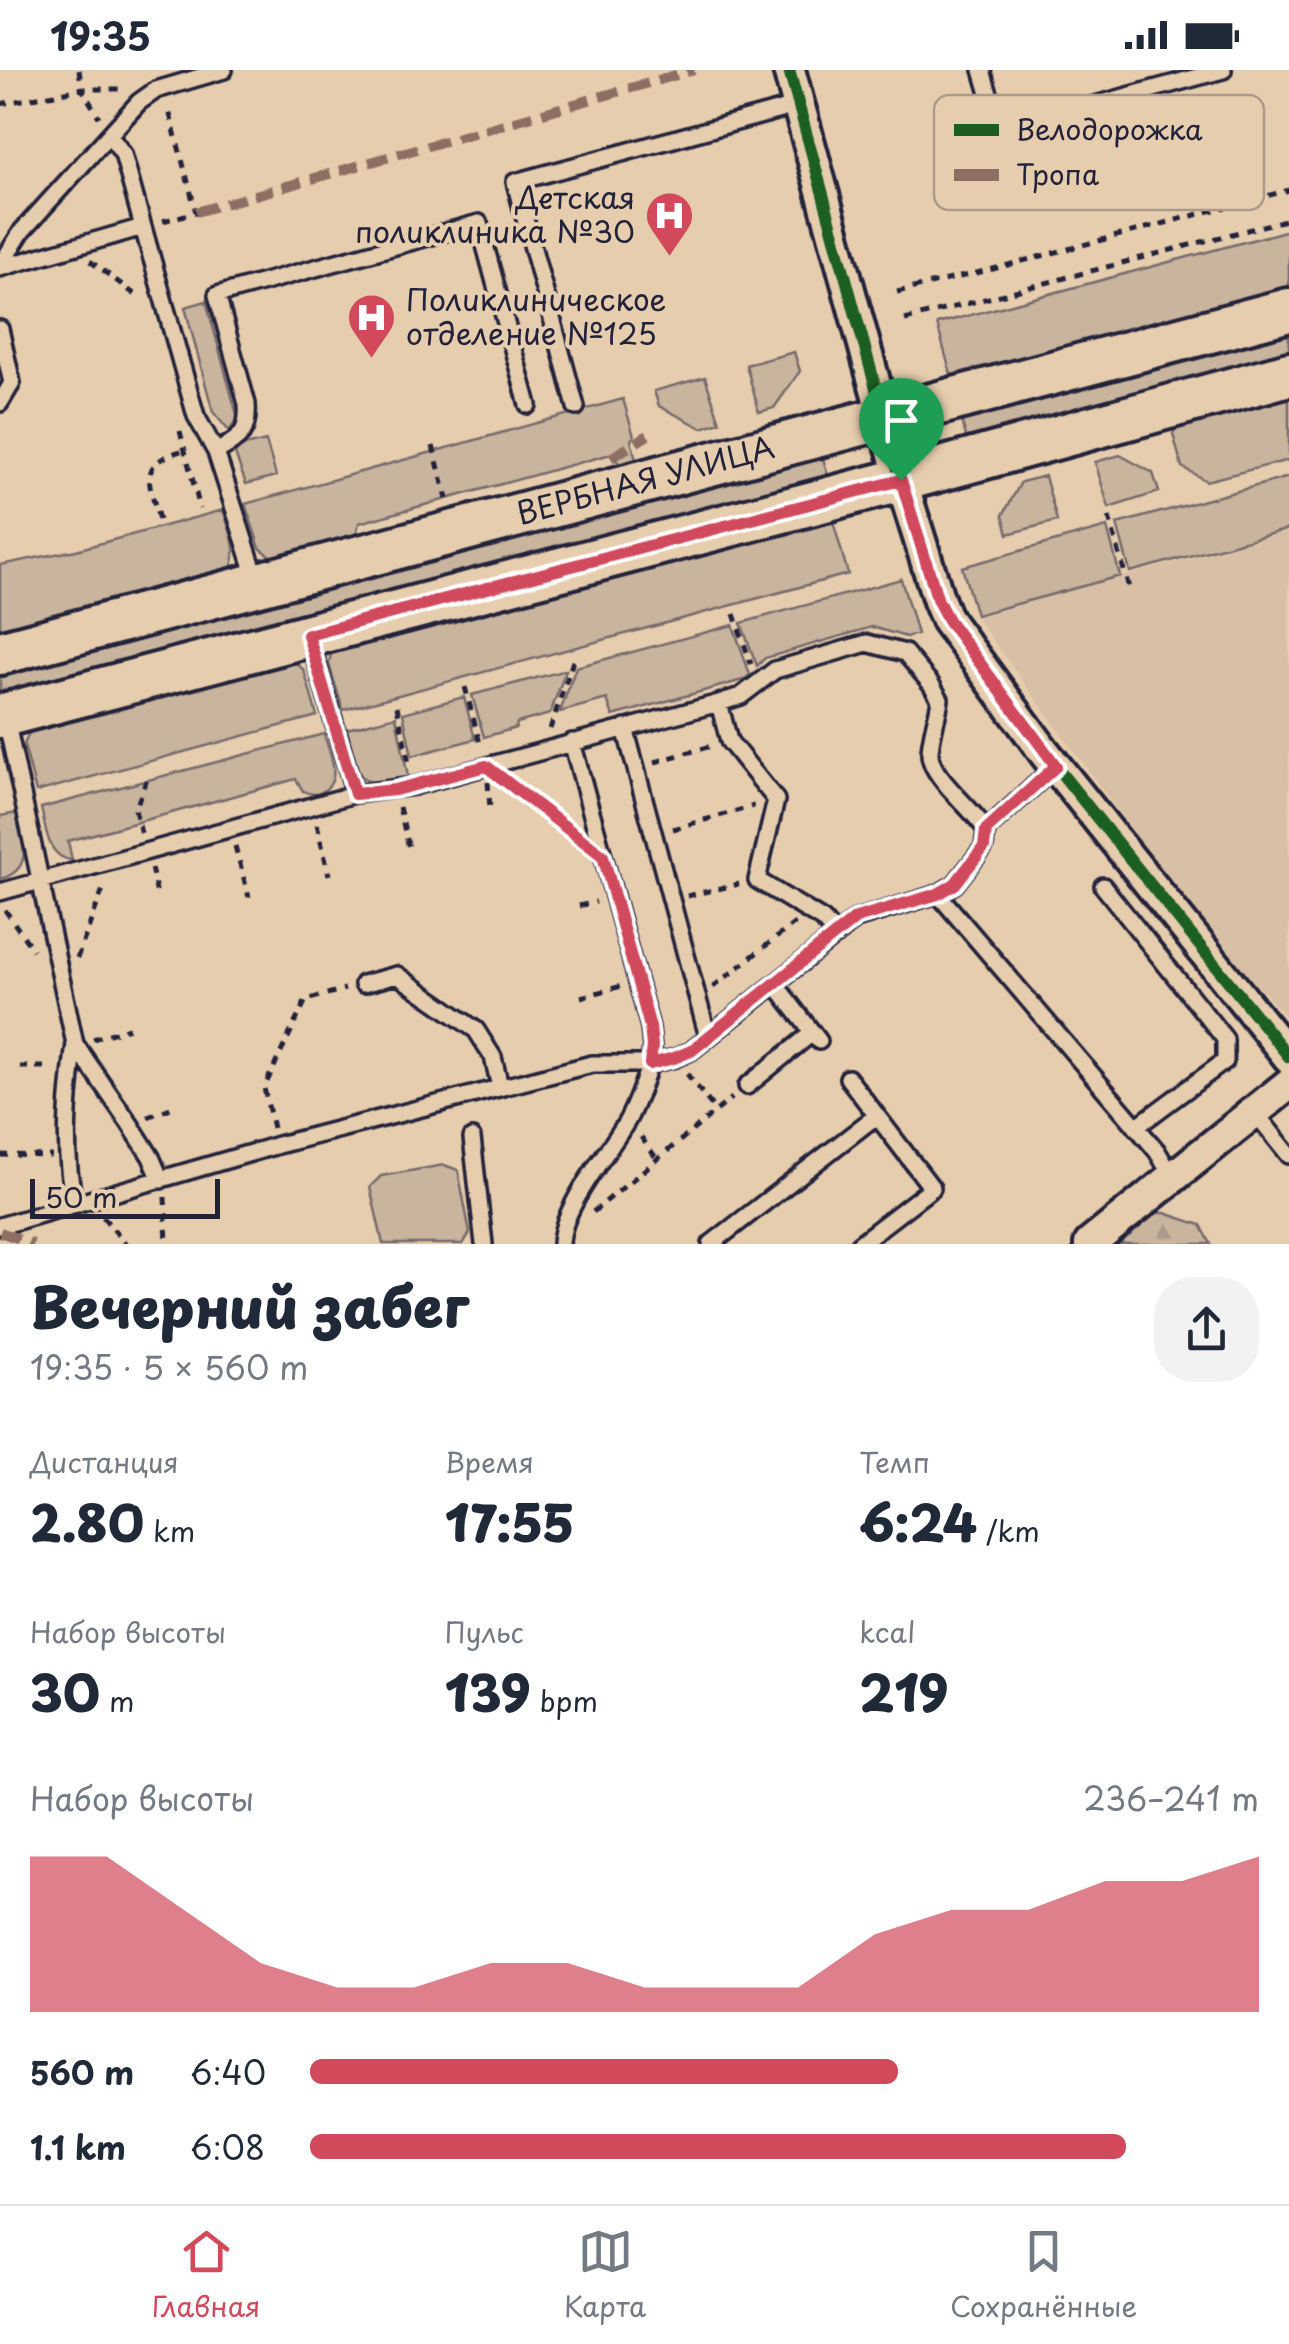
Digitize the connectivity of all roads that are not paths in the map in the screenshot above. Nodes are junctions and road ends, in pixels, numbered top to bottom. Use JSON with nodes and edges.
{"nodes":[{"id":1,"x":224,"y":70,"type":"edge"},
{"id":2,"x":789,"y":70,"type":"edge"},
{"id":3,"x":982,"y":70,"type":"edge"},
{"id":4,"x":1223,"y":70,"type":"edge"},
{"id":5,"x":989,"y":95,"type":"edge"},
{"id":6,"x":1132,"y":95,"type":"edge"},
{"id":7,"x":799,"y":105,"type":"junction"},
{"id":8,"x":109,"y":135,"type":"junction"},
{"id":9,"x":143,"y":227,"type":"junction"},
{"id":10,"x":0,"y":267,"type":"edge"},
{"id":11,"x":1289,"y":310,"type":"edge"},
{"id":12,"x":0,"y":329,"type":"edge"},
{"id":13,"x":1289,"y":374,"type":"edge"},
{"id":14,"x":0,"y":402,"type":"edge"},
{"id":15,"x":528,"y":405,"type":"dead end"},
{"id":16,"x":576,"y":407,"type":"dead end"},
{"id":17,"x":884,"y":418,"type":"junction"},
{"id":18,"x":216,"y":452,"type":"junction"},
{"id":19,"x":901,"y":480,"type":"junction"},
{"id":20,"x":258,"y":586,"type":"junction"},
{"id":21,"x":308,"y":635,"type":"junction"},
{"id":22,"x":0,"y":653,"type":"edge"},
{"id":23,"x":719,"y":703,"type":"junction"},
{"id":24,"x":2,"y":716,"type":"edge"},
{"id":25,"x":625,"y":728,"type":"junction"},
{"id":26,"x":572,"y":742,"type":"junction"},
{"id":27,"x":1056,"y":766,"type":"junction"},
{"id":28,"x":355,"y":794,"type":"junction"},
{"id":29,"x":986,"y":830,"type":"junction"},
{"id":30,"x":39,"y":882,"type":"junction"},
{"id":31,"x":1103,"y":886,"type":"dead end"},
{"id":32,"x":0,"y":892,"type":"edge"},
{"id":33,"x":938,"y":894,"type":"junction"},
{"id":34,"x":835,"y":934,"type":"junction"},
{"id":35,"x":363,"y":984,"type":"road end"},
{"id":36,"x":775,"y":984,"type":"junction"},
{"id":37,"x":708,"y":1037,"type":"junction"},
{"id":38,"x":74,"y":1044,"type":"junction"},
{"id":39,"x":1289,"y":1057,"type":"edge"},
{"id":40,"x":650,"y":1064,"type":"junction"},
{"id":41,"x":848,"y":1078,"type":"dead end"},
{"id":42,"x":1289,"y":1084,"type":"edge"},
{"id":43,"x":747,"y":1086,"type":"road end"},
{"id":44,"x":500,"y":1087,"type":"junction"},
{"id":45,"x":1254,"y":1111,"type":"junction"},
{"id":46,"x":876,"y":1116,"type":"junction"},
{"id":47,"x":1136,"y":1127,"type":"junction"},
{"id":48,"x":472,"y":1138,"type":"dead end"},
{"id":49,"x":1289,"y":1156,"type":"edge"},
{"id":50,"x":1173,"y":1178,"type":"junction"},
{"id":51,"x":161,"y":1180,"type":"junction"},
{"id":52,"x":82,"y":1202,"type":"junction"},
{"id":53,"x":0,"y":1226,"type":"edge"},
{"id":54,"x":561,"y":1242,"type":"edge"},
{"id":55,"x":484,"y":1244,"type":"edge"},
{"id":56,"x":711,"y":1244,"type":"edge"},
{"id":57,"x":858,"y":1244,"type":"edge"},
{"id":58,"x":1090,"y":1244,"type":"edge"}],
"edges":[{"from":1,"to":8,"type":"lane"},
{"from":2,"to":7,"type":"street"},
{"from":3,"to":5,"type":"lane"},
{"from":4,"to":6,"type":"lane"},
{"from":7,"to":16,"type":"lane"},
{"from":7,"to":17,"type":"street"},
{"from":8,"to":9,"type":"lane"},
{"from":8,"to":10,"type":"lane"},
{"from":9,"to":10,"type":"lane"},
{"from":9,"to":18,"type":"lane"},
{"from":11,"to":17,"type":"main road","name":"ВЕРБНАЯ УЛИЦА"},
{"from":12,"to":14,"type":"lane"},
{"from":13,"to":19,"type":"main road","name":"ВЕРБНАЯ УЛИЦА"},
{"from":15,"to":18,"type":"lane"},
{"from":17,"to":19,"type":"street"},
{"from":17,"to":20,"type":"main road","name":"ВЕРБНАЯ УЛИЦА"},
{"from":18,"to":20,"type":"lane"},
{"from":19,"to":21,"type":"main road","name":"ВЕРБНАЯ УЛИЦА"},
{"from":19,"to":27,"type":"street"},
{"from":20,"to":22,"type":"main road","name":"ВЕРБНАЯ УЛИЦА"},
{"from":21,"to":24,"type":"main road","name":"ВЕРБНАЯ УЛИЦА"},
{"from":21,"to":28,"type":"lane"},
{"from":23,"to":25,"type":"lane"},
{"from":23,"to":29,"type":"lane"},
{"from":23,"to":34,"type":"lane"},
{"from":24,"to":30,"type":"lane"},
{"from":25,"to":26,"type":"lane"},
{"from":25,"to":37,"type":"lane"},
{"from":26,"to":28,"type":"lane"},
{"from":26,"to":40,"type":"lane"},
{"from":27,"to":29,"type":"lane"},
{"from":27,"to":39,"type":"street"},
{"from":28,"to":30,"type":"lane"},
{"from":29,"to":33,"type":"lane"},
{"from":30,"to":32,"type":"lane"},
{"from":30,"to":38,"type":"lane"},
{"from":31,"to":47,"type":"lane"},
{"from":33,"to":34,"type":"lane"},
{"from":33,"to":47,"type":"lane"},
{"from":34,"to":36,"type":"lane"},
{"from":35,"to":44,"type":"lane"},
{"from":36,"to":37,"type":"lane"},
{"from":36,"to":43,"type":"lane"},
{"from":37,"to":40,"type":"lane"},
{"from":38,"to":51,"type":"lane"},
{"from":38,"to":52,"type":"lane"},
{"from":40,"to":44,"type":"lane"},
{"from":40,"to":54,"type":"lane"},
{"from":41,"to":46,"type":"lane"},
{"from":42,"to":45,"type":"street"},
{"from":44,"to":51,"type":"lane"},
{"from":45,"to":49,"type":"lane"},
{"from":45,"to":50,"type":"street"},
{"from":46,"to":56,"type":"lane"},
{"from":46,"to":57,"type":"lane"},
{"from":47,"to":50,"type":"lane"},
{"from":48,"to":55,"type":"lane"},
{"from":50,"to":58,"type":"street"},
{"from":51,"to":52,"type":"lane"},
{"from":52,"to":53,"type":"lane"}]}
